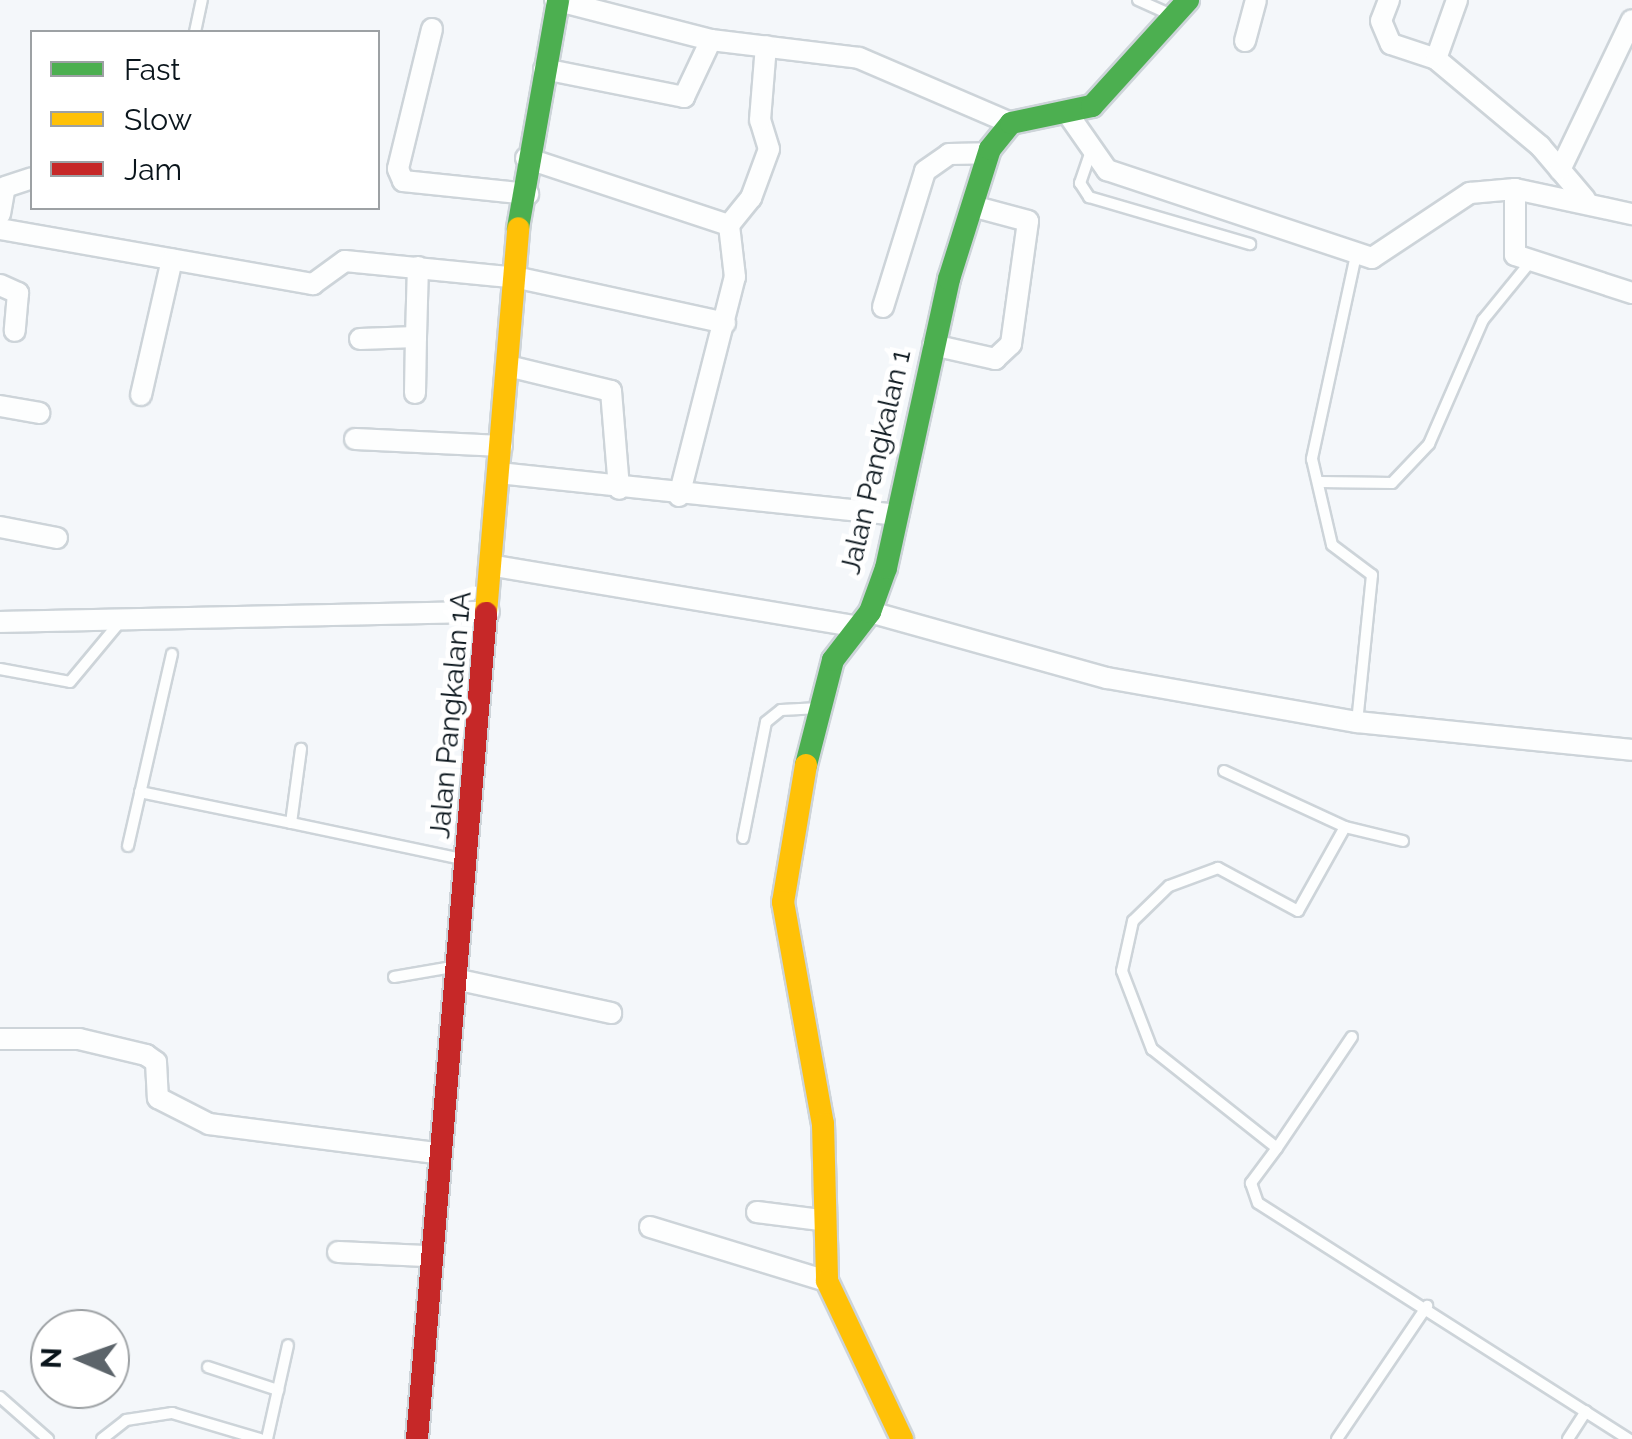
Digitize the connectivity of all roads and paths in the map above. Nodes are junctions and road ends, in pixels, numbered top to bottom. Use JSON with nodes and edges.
{"nodes":[{"id":1,"x":202,"y":0,"type":"edge"},
{"id":2,"x":557,"y":0,"type":"edge"},
{"id":3,"x":1138,"y":0,"type":"edge"},
{"id":4,"x":1256,"y":0,"type":"edge"},
{"id":5,"x":1390,"y":0,"type":"edge"},
{"id":6,"x":1457,"y":0,"type":"edge"},
{"id":7,"x":1184,"y":9,"type":"edge"},
{"id":8,"x":1632,"y":20,"type":"edge"},
{"id":9,"x":432,"y":29,"type":"dead end"},
{"id":10,"x":195,"y":30,"type":"edge"},
{"id":11,"x":710,"y":40,"type":"junction"},
{"id":12,"x":1245,"y":41,"type":"dead end"},
{"id":13,"x":766,"y":46,"type":"junction"},
{"id":14,"x":1436,"y":59,"type":"junction"},
{"id":15,"x":544,"y":70,"type":"junction"},
{"id":16,"x":1070,"y":117,"type":"junction"},
{"id":17,"x":1011,"y":123,"type":"junction"},
{"id":18,"x":988,"y":153,"type":"junction"},
{"id":19,"x":1090,"y":154,"type":"junction"},
{"id":20,"x":526,"y":158,"type":"junction"},
{"id":21,"x":1560,"y":170,"type":"junction"},
{"id":22,"x":30,"y":179,"type":"edge"},
{"id":23,"x":1515,"y":189,"type":"junction"},
{"id":24,"x":528,"y":194,"type":"junction"},
{"id":25,"x":1584,"y":198,"type":"junction"},
{"id":26,"x":972,"y":206,"type":"junction"},
{"id":27,"x":0,"y":214,"type":"edge"},
{"id":28,"x":1632,"y":214,"type":"edge"},
{"id":29,"x":729,"y":225,"type":"junction"},
{"id":30,"x":0,"y":229,"type":"edge"},
{"id":31,"x":1250,"y":244,"type":"dead end"},
{"id":32,"x":1356,"y":255,"type":"junction"},
{"id":33,"x":172,"y":260,"type":"junction"},
{"id":34,"x":1532,"y":260,"type":"junction"},
{"id":35,"x":418,"y":267,"type":"junction"},
{"id":36,"x":519,"y":278,"type":"junction"},
{"id":37,"x":0,"y":285,"type":"edge"},
{"id":38,"x":1632,"y":293,"type":"edge"},
{"id":39,"x":883,"y":307,"type":"dead end"},
{"id":40,"x":725,"y":324,"type":"junction"},
{"id":41,"x":15,"y":331,"type":"dead end"},
{"id":42,"x":416,"y":338,"type":"junction"},
{"id":43,"x":360,"y":339,"type":"dead end"},
{"id":44,"x":933,"y":345,"type":"junction"},
{"id":45,"x":508,"y":366,"type":"junction"},
{"id":46,"x":415,"y":392,"type":"dead end"},
{"id":47,"x":142,"y":394,"type":"dead end"},
{"id":48,"x":0,"y":406,"type":"edge"},
{"id":49,"x":38,"y":413,"type":"dead end"},
{"id":50,"x":355,"y":438,"type":"dead end"},
{"id":51,"x":502,"y":446,"type":"junction"},
{"id":52,"x":500,"y":474,"type":"junction"},
{"id":53,"x":1320,"y":482,"type":"junction"},
{"id":54,"x":619,"y":489,"type":"junction"},
{"id":55,"x":679,"y":496,"type":"junction"},
{"id":56,"x":898,"y":515,"type":"junction"},
{"id":57,"x":0,"y":527,"type":"edge"},
{"id":58,"x":57,"y":538,"type":"dead end"},
{"id":59,"x":495,"y":566,"type":"junction"},
{"id":60,"x":488,"y":612,"type":"junction"},
{"id":61,"x":863,"y":619,"type":"junction"},
{"id":62,"x":0,"y":622,"type":"edge"},
{"id":63,"x":120,"y":622,"type":"junction"},
{"id":64,"x":172,"y":654,"type":"dead end"},
{"id":65,"x":0,"y":669,"type":"edge"},
{"id":66,"x":821,"y":708,"type":"junction"},
{"id":67,"x":1357,"y":722,"type":"junction"},
{"id":68,"x":301,"y":748,"type":"dead end"},
{"id":69,"x":1632,"y":750,"type":"edge"},
{"id":70,"x":1224,"y":771,"type":"dead end"},
{"id":71,"x":140,"y":792,"type":"junction"},
{"id":72,"x":291,"y":823,"type":"junction"},
{"id":73,"x":1345,"y":827,"type":"junction"},
{"id":74,"x":743,"y":838,"type":"dead end"},
{"id":75,"x":1403,"y":840,"type":"dead end"},
{"id":76,"x":128,"y":846,"type":"dead end"},
{"id":77,"x":468,"y":860,"type":"junction"},
{"id":78,"x":456,"y":972,"type":"junction"},
{"id":79,"x":394,"y":977,"type":"dead end"},
{"id":80,"x":611,"y":1013,"type":"dead end"},
{"id":81,"x":1352,"y":1037,"type":"dead end"},
{"id":82,"x":0,"y":1038,"type":"edge"},
{"id":83,"x":1276,"y":1148,"type":"junction"},
{"id":84,"x":435,"y":1153,"type":"junction"},
{"id":85,"x":757,"y":1212,"type":"dead end"},
{"id":86,"x":820,"y":1220,"type":"junction"},
{"id":87,"x":650,"y":1226,"type":"dead end"},
{"id":88,"x":338,"y":1252,"type":"dead end"},
{"id":89,"x":426,"y":1256,"type":"junction"},
{"id":90,"x":827,"y":1281,"type":"junction"},
{"id":91,"x":1426,"y":1306,"type":"junction"},
{"id":92,"x":288,"y":1346,"type":"dead end"},
{"id":93,"x":208,"y":1367,"type":"dead end"},
{"id":94,"x":278,"y":1390,"type":"junction"},
{"id":95,"x":0,"y":1397,"type":"edge"},
{"id":96,"x":1586,"y":1411,"type":"junction"},
{"id":97,"x":48,"y":1439,"type":"edge"},
{"id":98,"x":102,"y":1439,"type":"edge"},
{"id":99,"x":263,"y":1439,"type":"edge"},
{"id":100,"x":417,"y":1439,"type":"edge"},
{"id":101,"x":902,"y":1439,"type":"edge"},
{"id":102,"x":1337,"y":1439,"type":"edge"},
{"id":103,"x":1568,"y":1439,"type":"edge"},
{"id":104,"x":1629,"y":1439,"type":"edge"}],
"edges":[{"from":1,"to":10,"type":"lane"},
{"from":2,"to":11,"type":"street"},
{"from":2,"to":15,"type":"main road","name":"Jalan Pangkalan 1A"},
{"from":3,"to":7,"type":"lane"},
{"from":4,"to":12,"type":"street"},
{"from":5,"to":14,"type":"street"},
{"from":6,"to":14,"type":"street"},
{"from":7,"to":16,"type":"main road"},
{"from":8,"to":21,"type":"street"},
{"from":9,"to":24,"type":"street"},
{"from":11,"to":13,"type":"street"},
{"from":11,"to":15,"type":"street"},
{"from":13,"to":17,"type":"street"},
{"from":13,"to":29,"type":"street"},
{"from":14,"to":21,"type":"street"},
{"from":15,"to":20,"type":"main road","name":"Jalan Pangkalan 1A"},
{"from":16,"to":17,"type":"main road"},
{"from":16,"to":19,"type":"street"},
{"from":17,"to":18,"type":"main road","name":"Jalan Pangkalan 1"},
{"from":18,"to":26,"type":"main road","name":"Jalan Pangkalan 1"},
{"from":18,"to":39,"type":"street"},
{"from":19,"to":31,"type":"lane"},
{"from":19,"to":32,"type":"street"},
{"from":20,"to":24,"type":"main road","name":"Jalan Pangkalan 1A"},
{"from":20,"to":29,"type":"street"},
{"from":21,"to":25,"type":"street"},
{"from":22,"to":27,"type":"street"},
{"from":23,"to":25,"type":"street"},
{"from":23,"to":32,"type":"street"},
{"from":23,"to":34,"type":"street"},
{"from":24,"to":36,"type":"main road","name":"Jalan Pangkalan 1A"},
{"from":25,"to":28,"type":"street"},
{"from":26,"to":44,"type":"main road","name":"Jalan Pangkalan 1"},
{"from":26,"to":44,"type":"street"},
{"from":29,"to":40,"type":"street"},
{"from":30,"to":33,"type":"street"},
{"from":32,"to":53,"type":"lane"},
{"from":33,"to":35,"type":"street"},
{"from":33,"to":47,"type":"street"},
{"from":34,"to":38,"type":"street"},
{"from":34,"to":53,"type":"lane"},
{"from":35,"to":36,"type":"street"},
{"from":35,"to":42,"type":"street"},
{"from":36,"to":40,"type":"street"},
{"from":36,"to":45,"type":"main road","name":"Jalan Pangkalan 1A"},
{"from":37,"to":41,"type":"street"},
{"from":40,"to":55,"type":"street"},
{"from":42,"to":43,"type":"street"},
{"from":42,"to":46,"type":"street"},
{"from":44,"to":56,"type":"main road","name":"Jalan Pangkalan 1"},
{"from":45,"to":51,"type":"main road","name":"Jalan Pangkalan 1A"},
{"from":45,"to":54,"type":"street"},
{"from":48,"to":49,"type":"street"},
{"from":50,"to":51,"type":"street"},
{"from":51,"to":52,"type":"main road","name":"Jalan Pangkalan 1A"},
{"from":52,"to":54,"type":"street"},
{"from":52,"to":59,"type":"main road","name":"Jalan Pangkalan 1A"},
{"from":53,"to":67,"type":"lane"},
{"from":54,"to":55,"type":"street"},
{"from":55,"to":56,"type":"street"},
{"from":56,"to":61,"type":"main road","name":"Jalan Pangkalan 1"},
{"from":57,"to":58,"type":"street"},
{"from":59,"to":60,"type":"main road","name":"Jalan Pangkalan 1A"},
{"from":59,"to":61,"type":"street"},
{"from":60,"to":63,"type":"street"},
{"from":60,"to":77,"type":"main road","name":"Jalan Pangkalan 1A"},
{"from":61,"to":66,"type":"main road","name":"Jalan Pangkalan 1"},
{"from":61,"to":67,"type":"street"},
{"from":62,"to":63,"type":"street"},
{"from":63,"to":65,"type":"lane"},
{"from":64,"to":71,"type":"lane"},
{"from":66,"to":74,"type":"lane"},
{"from":66,"to":86,"type":"main road","name":"Jalan Pangkalan 1"},
{"from":67,"to":69,"type":"street"},
{"from":68,"to":72,"type":"lane"},
{"from":70,"to":73,"type":"lane"},
{"from":71,"to":72,"type":"lane"},
{"from":71,"to":76,"type":"lane"},
{"from":72,"to":77,"type":"lane"},
{"from":73,"to":75,"type":"lane"},
{"from":73,"to":83,"type":"lane"},
{"from":77,"to":78,"type":"main road","name":"Jalan Pangkalan 1A"},
{"from":78,"to":79,"type":"lane"},
{"from":78,"to":80,"type":"street"},
{"from":78,"to":84,"type":"main road","name":"Jalan Pangkalan 1A"},
{"from":81,"to":83,"type":"lane"},
{"from":82,"to":84,"type":"street"},
{"from":83,"to":91,"type":"lane"},
{"from":84,"to":89,"type":"main road","name":"Jalan Pangkalan 1A"},
{"from":85,"to":86,"type":"street"},
{"from":86,"to":90,"type":"main road","name":"Jalan Pangkalan 1"},
{"from":87,"to":90,"type":"street"},
{"from":88,"to":89,"type":"street"},
{"from":89,"to":100,"type":"main road","name":"Jalan Pangkalan 1A"},
{"from":90,"to":101,"type":"main road","name":"Jalan Pangkalan 1"},
{"from":91,"to":96,"type":"lane"},
{"from":91,"to":102,"type":"lane"},
{"from":92,"to":94,"type":"lane"},
{"from":93,"to":94,"type":"lane"},
{"from":94,"to":99,"type":"lane"},
{"from":95,"to":97,"type":"lane"},
{"from":96,"to":103,"type":"lane"},
{"from":96,"to":104,"type":"lane"},
{"from":98,"to":99,"type":"lane"}]}
